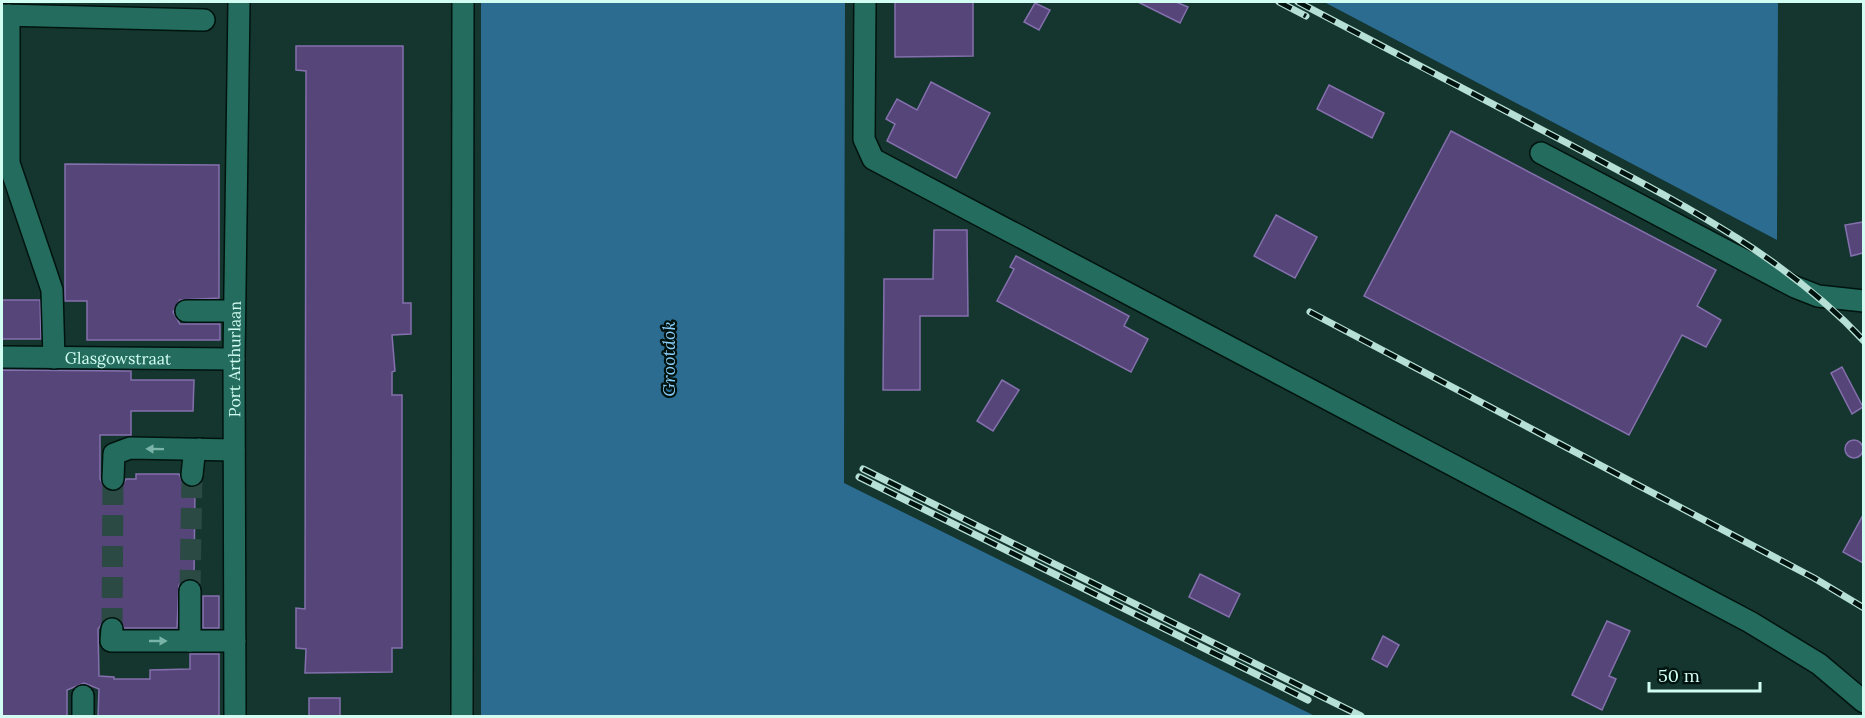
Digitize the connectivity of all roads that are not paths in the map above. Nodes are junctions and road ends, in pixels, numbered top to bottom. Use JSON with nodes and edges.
{"nodes":[{"id":1,"x":239,"y":2,"type":"edge"},
{"id":2,"x":463,"y":2,"type":"edge"},
{"id":3,"x":865,"y":2,"type":"edge"},
{"id":4,"x":167,"y":10,"type":"edge"},
{"id":5,"x":5,"y":15,"type":"edge"},
{"id":6,"x":204,"y":20,"type":"dead end"},
{"id":7,"x":1541,"y":153,"type":"dead end"},
{"id":8,"x":1863,"y":301,"type":"edge"},
{"id":9,"x":234,"y":310,"type":"junction"},
{"id":10,"x":186,"y":311,"type":"dead end"},
{"id":11,"x":2,"y":357,"type":"edge"},
{"id":12,"x":54,"y":358,"type":"junction"},
{"id":13,"x":234,"y":359,"type":"junction"},
{"id":14,"x":199,"y":449,"type":"junction"},
{"id":15,"x":234,"y":450,"type":"junction"},
{"id":16,"x":192,"y":475,"type":"tunnel mouth"},
{"id":17,"x":113,"y":479,"type":"tunnel mouth"},
{"id":18,"x":190,"y":591,"type":"tunnel mouth"},
{"id":19,"x":111,"y":629,"type":"dead end"},
{"id":20,"x":190,"y":641,"type":"junction"},
{"id":21,"x":235,"y":641,"type":"junction"},
{"id":22,"x":1863,"y":702,"type":"edge"},
{"id":23,"x":235,"y":717,"type":"edge"},
{"id":24,"x":462,"y":717,"type":"edge"}],
"edges":[{"from":1,"to":9,"type":"street","name":"Port Arthurlaan"},
{"from":2,"to":24,"type":"street"},
{"from":3,"to":22,"type":"street"},
{"from":4,"to":5,"type":"street"},
{"from":4,"to":6,"type":"street"},
{"from":5,"to":12,"type":"street"},
{"from":7,"to":8,"type":"street"},
{"from":9,"to":10,"type":"street"},
{"from":9,"to":13,"type":"street","name":"Port Arthurlaan"},
{"from":11,"to":12,"type":"street","name":"Glasgowstraat"},
{"from":12,"to":13,"type":"street","name":"Glasgowstraat"},
{"from":13,"to":15,"type":"street","name":"Port Arthurlaan"},
{"from":14,"to":15,"type":"street"},
{"from":14,"to":16,"type":"street"},
{"from":14,"to":17,"type":"street","one_way":true},
{"from":15,"to":21,"type":"street","name":"Port Arthurlaan"},
{"from":18,"to":20,"type":"street"},
{"from":19,"to":20,"type":"street","one_way":true},
{"from":20,"to":21,"type":"street"},
{"from":21,"to":23,"type":"street","name":"Port Arthurlaan"}]}
